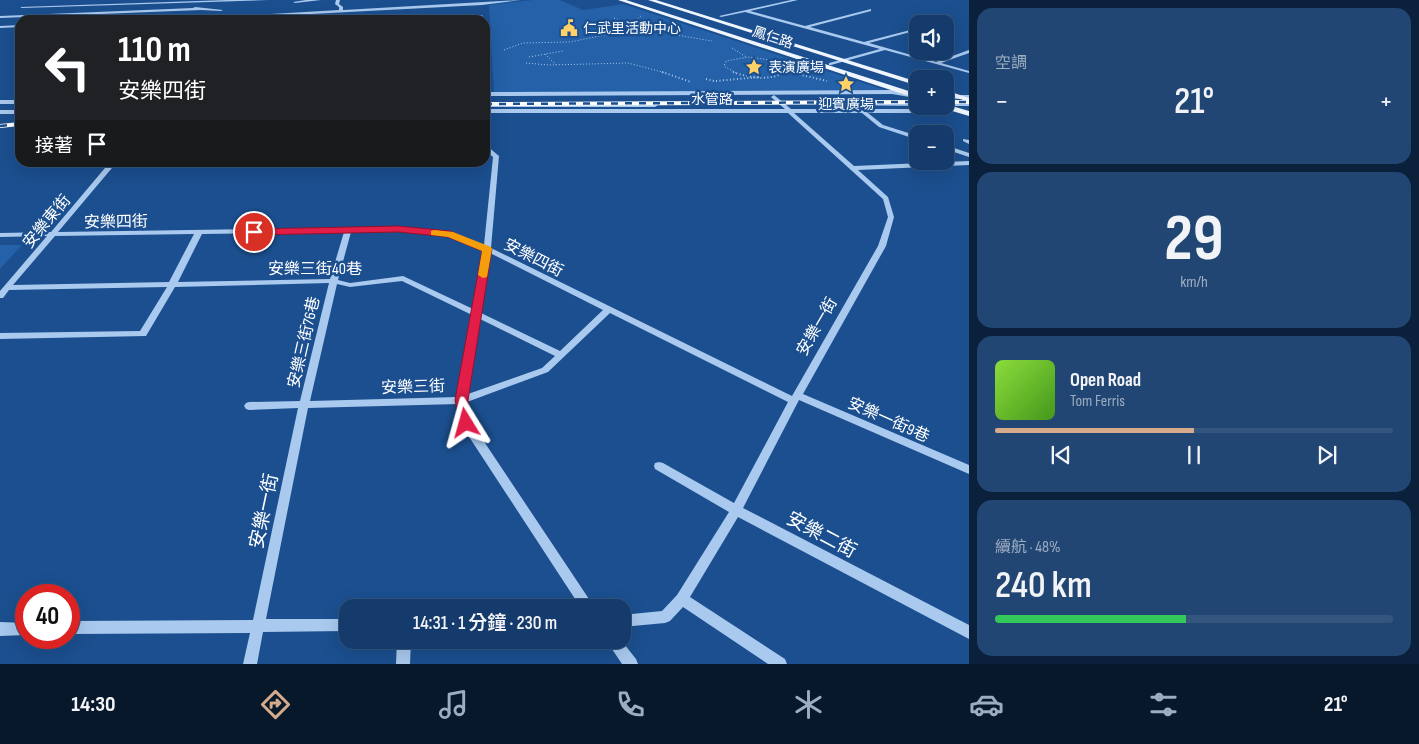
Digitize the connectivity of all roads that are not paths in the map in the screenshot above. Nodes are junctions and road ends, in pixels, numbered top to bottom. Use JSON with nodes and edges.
{"nodes":[{"id":1,"x":51,"y":0,"type":"edge"},
{"id":2,"x":111,"y":0,"type":"edge"},
{"id":3,"x":168,"y":0,"type":"edge"},
{"id":4,"x":223,"y":0,"type":"edge"},
{"id":5,"x":266,"y":0,"type":"edge"},
{"id":6,"x":319,"y":0,"type":"edge"},
{"id":7,"x":338,"y":0,"type":"edge"},
{"id":8,"x":382,"y":0,"type":"edge"},
{"id":9,"x":473,"y":0,"type":"edge"},
{"id":10,"x":520,"y":0,"type":"edge"},
{"id":11,"x":621,"y":0,"type":"edge"},
{"id":12,"x":635,"y":0,"type":"edge"},
{"id":13,"x":651,"y":0,"type":"edge"},
{"id":14,"x":669,"y":0,"type":"edge"},
{"id":15,"x":796,"y":0,"type":"edge"},
{"id":16,"x":177,"y":1,"type":"edge"},
{"id":17,"x":295,"y":1,"type":"edge"},
{"id":18,"x":108,"y":4,"type":"junction"},
{"id":19,"x":482,"y":4,"type":"junction"},
{"id":20,"x":22,"y":7,"type":"dead end"},
{"id":21,"x":44,"y":7,"type":"junction"},
{"id":22,"x":199,"y":9,"type":"junction"},
{"id":23,"x":385,"y":9,"type":"junction"},
{"id":24,"x":221,"y":10,"type":"junction"},
{"id":25,"x":870,"y":10,"type":"dead end"},
{"id":26,"x":341,"y":11,"type":"junction"},
{"id":27,"x":746,"y":11,"type":"junction"},
{"id":28,"x":293,"y":14,"type":"junction"},
{"id":29,"x":33,"y":15,"type":"edge"},
{"id":30,"x":56,"y":15,"type":"edge"},
{"id":31,"x":220,"y":15,"type":"edge"},
{"id":32,"x":278,"y":15,"type":"edge"},
{"id":33,"x":482,"y":15,"type":"edge"},
{"id":34,"x":721,"y":16,"type":"junction"},
{"id":35,"x":0,"y":17,"type":"edge"},
{"id":36,"x":15,"y":17,"type":"edge"},
{"id":37,"x":15,"y":26,"type":"edge"},
{"id":38,"x":0,"y":27,"type":"edge"},
{"id":39,"x":805,"y":27,"type":"junction"},
{"id":40,"x":909,"y":31,"type":"edge"},
{"id":41,"x":865,"y":43,"type":"junction"},
{"id":42,"x":886,"y":49,"type":"junction"},
{"id":43,"x":969,"y":51,"type":"edge"},
{"id":44,"x":855,"y":58,"type":"junction"},
{"id":45,"x":844,"y":61,"type":"junction"},
{"id":46,"x":935,"y":63,"type":"junction"},
{"id":47,"x":831,"y":64,"type":"junction"},
{"id":48,"x":969,"y":72,"type":"edge"},
{"id":49,"x":909,"y":74,"type":"edge"},
{"id":50,"x":909,"y":81,"type":"edge"},
{"id":51,"x":954,"y":88,"type":"edge"},
{"id":52,"x":909,"y":89,"type":"edge"},
{"id":53,"x":969,"y":93,"type":"edge"},
{"id":54,"x":909,"y":94,"type":"edge"},
{"id":55,"x":909,"y":95,"type":"edge"},
{"id":56,"x":0,"y":96,"type":"edge"},
{"id":57,"x":15,"y":96,"type":"edge"},
{"id":58,"x":909,"y":97,"type":"edge"},
{"id":59,"x":964,"y":100,"type":"edge"},
{"id":60,"x":0,"y":102,"type":"edge"},
{"id":61,"x":15,"y":102,"type":"edge"},
{"id":62,"x":490,"y":102,"type":"edge"},
{"id":63,"x":490,"y":102,"type":"edge"},
{"id":64,"x":490,"y":102,"type":"edge"},
{"id":65,"x":780,"y":104,"type":"junction"},
{"id":66,"x":909,"y":104,"type":"edge"},
{"id":67,"x":954,"y":106,"type":"edge"},
{"id":68,"x":969,"y":106,"type":"edge"},
{"id":69,"x":0,"y":107,"type":"edge"},
{"id":70,"x":15,"y":107,"type":"edge"},
{"id":71,"x":862,"y":110,"type":"junction"},
{"id":72,"x":909,"y":111,"type":"edge"},
{"id":73,"x":0,"y":112,"type":"edge"},
{"id":74,"x":15,"y":112,"type":"edge"},
{"id":75,"x":969,"y":114,"type":"edge"},
{"id":76,"x":909,"y":135,"type":"edge"},
{"id":77,"x":954,"y":150,"type":"edge"},
{"id":78,"x":490,"y":151,"type":"edge"},
{"id":79,"x":969,"y":155,"type":"edge"},
{"id":80,"x":969,"y":163,"type":"edge"},
{"id":81,"x":110,"y":167,"type":"edge"},
{"id":82,"x":853,"y":168,"type":"junction"},
{"id":83,"x":348,"y":229,"type":"junction"},
{"id":84,"x":198,"y":234,"type":"junction"},
{"id":85,"x":0,"y":235,"type":"edge"},
{"id":86,"x":52,"y":235,"type":"junction"},
{"id":87,"x":488,"y":249,"type":"junction"},
{"id":88,"x":333,"y":281,"type":"junction"},
{"id":89,"x":172,"y":285,"type":"junction"},
{"id":90,"x":7,"y":288,"type":"junction"},
{"id":91,"x":0,"y":296,"type":"edge"},
{"id":92,"x":608,"y":310,"type":"junction"},
{"id":93,"x":478,"y":313,"type":"junction"},
{"id":94,"x":0,"y":336,"type":"edge"},
{"id":95,"x":561,"y":355,"type":"junction"},
{"id":96,"x":796,"y":398,"type":"junction"},
{"id":97,"x":462,"y":400,"type":"junction"},
{"id":98,"x":304,"y":404,"type":"junction"},
{"id":99,"x":249,"y":406,"type":"dead end"},
{"id":100,"x":659,"y":466,"type":"dead end"},
{"id":101,"x":969,"y":470,"type":"edge"},
{"id":102,"x":736,"y":510,"type":"junction"},
{"id":103,"x":584,"y":599,"type":"edge"},
{"id":104,"x":682,"y":599,"type":"junction"},
{"id":105,"x":631,"y":620,"type":"edge"},
{"id":106,"x":339,"y":625,"type":"edge"},
{"id":107,"x":258,"y":626,"type":"junction"},
{"id":108,"x":80,"y":628,"type":"edge"},
{"id":109,"x":0,"y":629,"type":"edge"},
{"id":110,"x":15,"y":629,"type":"edge"},
{"id":111,"x":969,"y":632,"type":"edge"},
{"id":112,"x":404,"y":649,"type":"edge"},
{"id":113,"x":620,"y":649,"type":"edge"},
{"id":114,"x":250,"y":664,"type":"edge"},
{"id":115,"x":403,"y":664,"type":"edge"},
{"id":116,"x":631,"y":664,"type":"edge"},
{"id":117,"x":780,"y":664,"type":"edge"}],
"edges":[{"from":1,"to":21,"type":"street"},
{"from":2,"to":18,"type":"street"},
{"from":3,"to":16,"type":"street"},
{"from":4,"to":5,"type":"street"},
{"from":4,"to":16,"type":"street"},
{"from":4,"to":24,"type":"street"},
{"from":6,"to":17,"type":"street"},
{"from":7,"to":26,"type":"street"},
{"from":8,"to":23,"type":"street"},
{"from":9,"to":19,"type":"street"},
{"from":10,"to":19,"type":"street"},
{"from":11,"to":54,"type":"main road","name":"鳳仁路"},
{"from":12,"to":47,"type":"main road","name":"鳳仁路"},
{"from":13,"to":45,"type":"main road","name":"鳳仁路"},
{"from":14,"to":34,"type":"main road","name":"鳳仁路"},
{"from":15,"to":27,"type":"street"},
{"from":16,"to":18,"type":"street"},
{"from":16,"to":22,"type":"street"},
{"from":17,"to":28,"type":"street"},
{"from":18,"to":21,"type":"street"},
{"from":19,"to":23,"type":"street"},
{"from":19,"to":33,"type":"street"},
{"from":20,"to":21,"type":"street"},
{"from":21,"to":29,"type":"street"},
{"from":22,"to":24,"type":"street"},
{"from":22,"to":30,"type":"street"},
{"from":23,"to":26,"type":"street"},
{"from":24,"to":31,"type":"street"},
{"from":25,"to":39,"type":"street"},
{"from":26,"to":28,"type":"street"},
{"from":27,"to":34,"type":"street"},
{"from":27,"to":39,"type":"street"},
{"from":28,"to":32,"type":"street"},
{"from":34,"to":44,"type":"main road","name":"鳳仁路"},
{"from":35,"to":36,"type":"street"},
{"from":37,"to":38,"type":"street"},
{"from":39,"to":41,"type":"street"},
{"from":40,"to":41,"type":"street"},
{"from":41,"to":42,"type":"street"},
{"from":42,"to":44,"type":"street"},
{"from":42,"to":46,"type":"street"},
{"from":43,"to":46,"type":"street"},
{"from":44,"to":45,"type":"street"},
{"from":44,"to":49,"type":"main road","name":"鳳仁路"},
{"from":45,"to":47,"type":"street"},
{"from":45,"to":50,"type":"main road","name":"鳳仁路"},
{"from":46,"to":48,"type":"street"},
{"from":47,"to":52,"type":"main road","name":"鳳仁路"},
{"from":51,"to":53,"type":"main road"},
{"from":55,"to":62,"type":"street","name":"水管路"},
{"from":56,"to":57,"type":"street"},
{"from":58,"to":65,"type":"street","name":"水管路"},
{"from":59,"to":68,"type":"main road"},
{"from":60,"to":61,"type":"street"},
{"from":63,"to":65,"type":"street","name":"水管路"},
{"from":64,"to":65,"type":"street","name":"水管路"},
{"from":65,"to":66,"type":"street","name":"水管路"},
{"from":65,"to":71,"type":"street","name":"水管路"},
{"from":65,"to":82,"type":"street","name":"安樂一街"},
{"from":67,"to":75,"type":"main road"},
{"from":69,"to":70,"type":"street"},
{"from":71,"to":72,"type":"street","name":"水管路"},
{"from":71,"to":76,"type":"street"},
{"from":73,"to":74,"type":"street"},
{"from":77,"to":79,"type":"street"},
{"from":78,"to":87,"type":"street"},
{"from":80,"to":82,"type":"street"},
{"from":81,"to":86,"type":"street","name":"安樂東街"},
{"from":82,"to":96,"type":"street","name":"安樂一街"},
{"from":83,"to":84,"type":"street","name":"安樂四街"},
{"from":83,"to":87,"type":"street","name":"安樂四街"},
{"from":83,"to":88,"type":"street","name":"安樂三街76巷"},
{"from":84,"to":86,"type":"street","name":"安樂四街"},
{"from":84,"to":89,"type":"street"},
{"from":85,"to":86,"type":"street","name":"安樂四街"},
{"from":86,"to":90,"type":"street","name":"安樂東街"},
{"from":87,"to":92,"type":"street","name":"安樂四街"},
{"from":87,"to":93,"type":"street"},
{"from":88,"to":89,"type":"street","name":"安樂三街40巷"},
{"from":88,"to":93,"type":"street","name":"安樂三街40巷"},
{"from":88,"to":98,"type":"street","name":"安樂三街76巷"},
{"from":89,"to":90,"type":"street","name":"安樂三街40巷"},
{"from":89,"to":94,"type":"street"},
{"from":90,"to":91,"type":"street","name":"安樂東街"},
{"from":92,"to":95,"type":"street","name":"安樂三街"},
{"from":92,"to":96,"type":"street","name":"安樂四街"},
{"from":93,"to":95,"type":"street","name":"安樂三街40巷"},
{"from":93,"to":97,"type":"street"},
{"from":95,"to":97,"type":"street","name":"安樂三街"},
{"from":96,"to":101,"type":"street","name":"安樂一街9巷"},
{"from":96,"to":102,"type":"street","name":"安樂一街"},
{"from":97,"to":98,"type":"street","name":"安樂三街"},
{"from":97,"to":103,"type":"street"},
{"from":98,"to":99,"type":"street","name":"安樂三街"},
{"from":98,"to":107,"type":"street","name":"安樂一街"},
{"from":100,"to":102,"type":"street","name":"安樂二街"},
{"from":102,"to":104,"type":"street","name":"安樂一街"},
{"from":102,"to":111,"type":"street","name":"安樂二街"},
{"from":104,"to":105,"type":"street","name":"安樂一街"},
{"from":104,"to":117,"type":"street"},
{"from":106,"to":107,"type":"street"},
{"from":107,"to":108,"type":"street"},
{"from":107,"to":114,"type":"street","name":"安樂一街"},
{"from":109,"to":110,"type":"street"},
{"from":112,"to":115,"type":"street"},
{"from":113,"to":116,"type":"street"}]}
